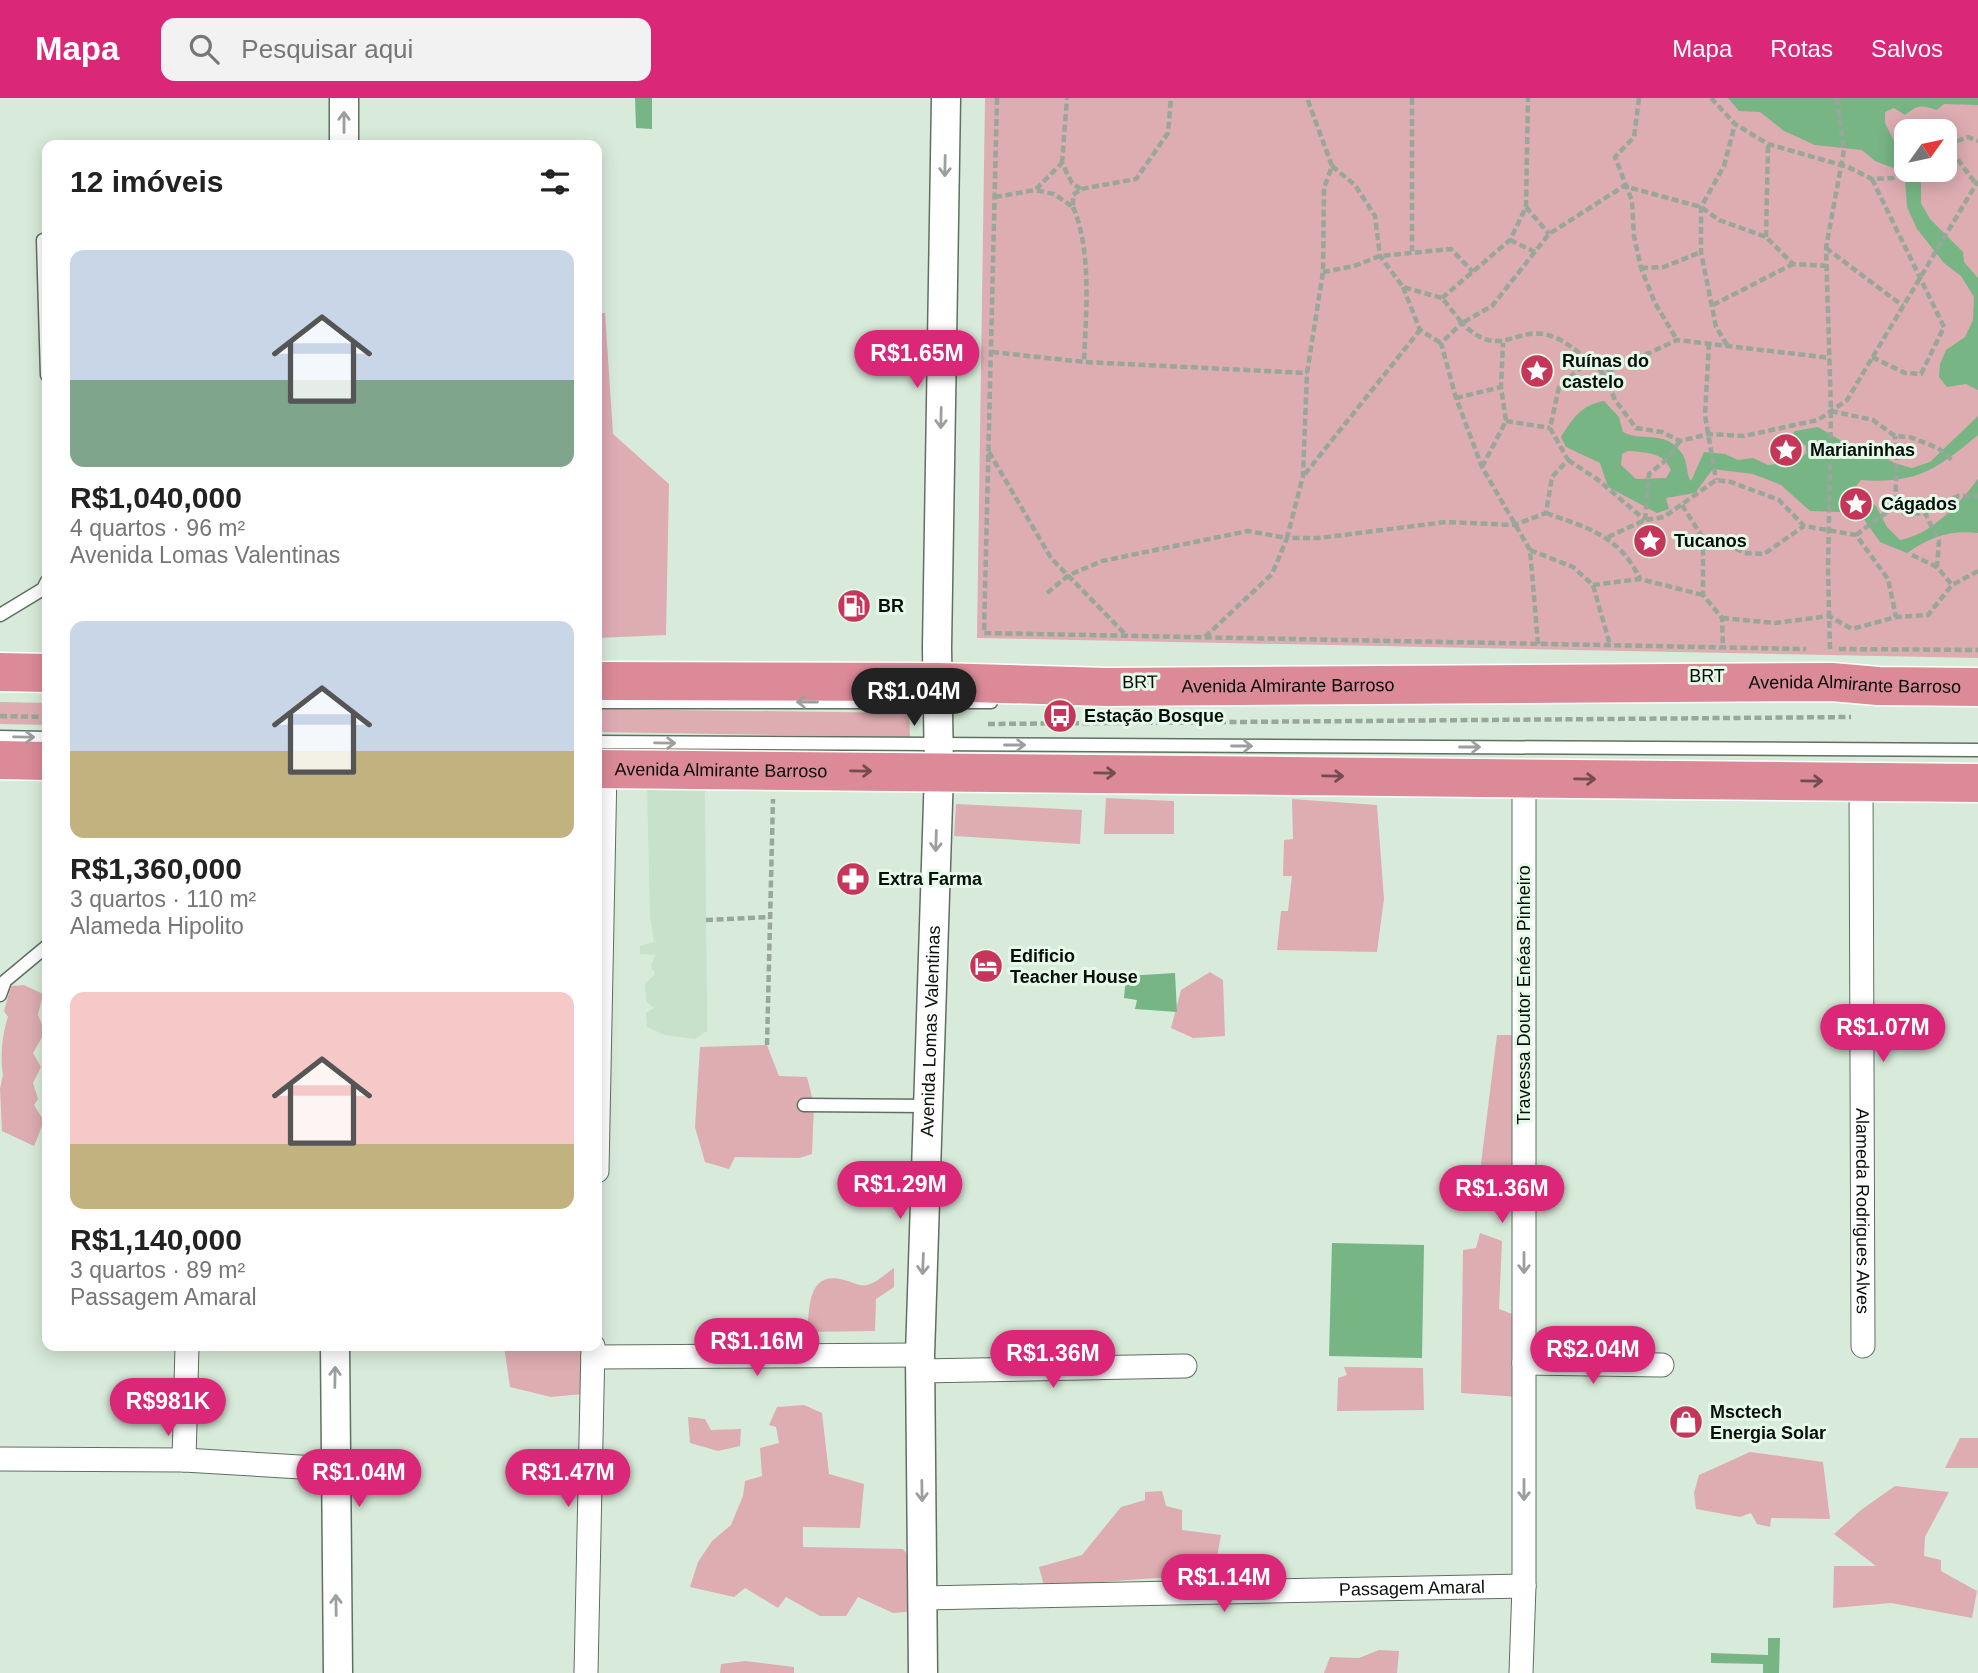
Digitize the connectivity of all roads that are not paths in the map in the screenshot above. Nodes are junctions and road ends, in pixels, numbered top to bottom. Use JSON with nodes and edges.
{"nodes":[{"id":1,"x":344,"y":98,"type":"edge"},
{"id":2,"x":946,"y":98,"type":"edge"},
{"id":3,"x":344,"y":140,"type":"edge"},
{"id":4,"x":42,"y":590,"type":"edge"},
{"id":5,"x":0,"y":615,"type":"edge"},
{"id":6,"x":0,"y":672,"type":"edge"},
{"id":7,"x":42,"y":673,"type":"edge"},
{"id":8,"x":602,"y":682,"type":"edge"},
{"id":9,"x":1978,"y":687,"type":"edge"},
{"id":10,"x":1978,"y":696,"type":"edge"},
{"id":11,"x":1100,"y":701,"type":"dead end"},
{"id":12,"x":602,"y":702,"type":"edge"},
{"id":13,"x":1005,"y":702,"type":"dead end"},
{"id":14,"x":939,"y":726,"type":"junction"},
{"id":15,"x":0,"y":737,"type":"edge"},
{"id":16,"x":42,"y":737,"type":"edge"},
{"id":17,"x":1978,"y":750,"type":"edge"},
{"id":18,"x":0,"y":760,"type":"edge"},
{"id":19,"x":602,"y":760,"type":"edge"},
{"id":20,"x":602,"y":760,"type":"edge"},
{"id":21,"x":42,"y":761,"type":"edge"},
{"id":22,"x":1524,"y":778,"type":"junction"},
{"id":23,"x":1861,"y":782,"type":"junction"},
{"id":24,"x":1978,"y":783,"type":"edge"},
{"id":25,"x":42,"y":950,"type":"edge"},
{"id":26,"x":0,"y":995,"type":"edge"},
{"id":27,"x":804,"y":1105,"type":"dead end"},
{"id":28,"x":928,"y":1106,"type":"junction"},
{"id":29,"x":1863,"y":1346,"type":"dead end"},
{"id":30,"x":187,"y":1351,"type":"edge"},
{"id":31,"x":335,"y":1351,"type":"edge"},
{"id":32,"x":593,"y":1351,"type":"edge"},
{"id":33,"x":920,"y":1363,"type":"junction"},
{"id":34,"x":1524,"y":1363,"type":"junction"},
{"id":35,"x":1662,"y":1365,"type":"dead end"},
{"id":36,"x":1185,"y":1366,"type":"dead end"},
{"id":37,"x":0,"y":1459,"type":"edge"},
{"id":38,"x":184,"y":1460,"type":"junction"},
{"id":39,"x":334,"y":1469,"type":"junction"},
{"id":40,"x":1524,"y":1586,"type":"junction"},
{"id":41,"x":924,"y":1598,"type":"junction"},
{"id":42,"x":338,"y":1673,"type":"edge"},
{"id":43,"x":586,"y":1673,"type":"edge"},
{"id":44,"x":923,"y":1673,"type":"edge"},
{"id":45,"x":1521,"y":1673,"type":"edge"}],
"edges":[{"from":3,"to":1,"type":"street","one_way":true},
{"from":2,"to":14,"type":"street","name":"Avenida Lomas Valentinas","one_way":true},
{"from":4,"to":5,"type":"lane"},
{"from":6,"to":7,"type":"highway"},
{"from":8,"to":14,"type":"highway","name":"Avenida Almirante Barroso"},
{"from":9,"to":14,"type":"highway","name":"Avenida Almirante Barroso"},
{"from":10,"to":11,"type":"lane","name":"BRT"},
{"from":14,"to":12,"type":"lane","one_way":true},
{"from":13,"to":14,"type":"lane"},
{"from":14,"to":17,"type":"lane","one_way":true},
{"from":19,"to":14,"type":"lane","one_way":true},
{"from":20,"to":14,"type":"highway","name":"Avenida Almirante Barroso","one_way":true},
{"from":14,"to":22,"type":"highway","name":"Avenida Almirante Barroso","one_way":true},
{"from":14,"to":28,"type":"street","name":"Avenida Lomas Valentinas","one_way":true},
{"from":15,"to":16,"type":"lane","one_way":true},
{"from":18,"to":21,"type":"highway"},
{"from":22,"to":23,"type":"highway","name":"Avenida Almirante Barroso","one_way":true},
{"from":22,"to":34,"type":"street","name":"Travessa Doutor Enéas Pinheiro","one_way":true},
{"from":23,"to":24,"type":"highway","name":"Avenida Almirante Barroso"},
{"from":23,"to":29,"type":"street","name":"Alameda Rodrigues Alves"},
{"from":25,"to":26,"type":"lane"},
{"from":27,"to":28,"type":"lane"},
{"from":28,"to":33,"type":"street","name":"Avenida Lomas Valentinas","one_way":true},
{"from":30,"to":38,"type":"street"},
{"from":39,"to":31,"type":"street","one_way":true},
{"from":32,"to":33,"type":"street"},
{"from":32,"to":43,"type":"street"},
{"from":33,"to":36,"type":"street"},
{"from":33,"to":41,"type":"street","name":"Avenida Lomas Valentinas","one_way":true},
{"from":34,"to":35,"type":"street"},
{"from":34,"to":40,"type":"street","name":"Travessa Doutor Enéas Pinheiro","one_way":true},
{"from":37,"to":38,"type":"street"},
{"from":38,"to":39,"type":"street"},
{"from":42,"to":39,"type":"street","one_way":true},
{"from":40,"to":41,"type":"street","name":"Passagem Amaral"},
{"from":40,"to":45,"type":"street","name":"Travessa Doutor Enéas Pinheiro"},
{"from":41,"to":44,"type":"street","name":"Avenida Lomas Valentinas"}]}
